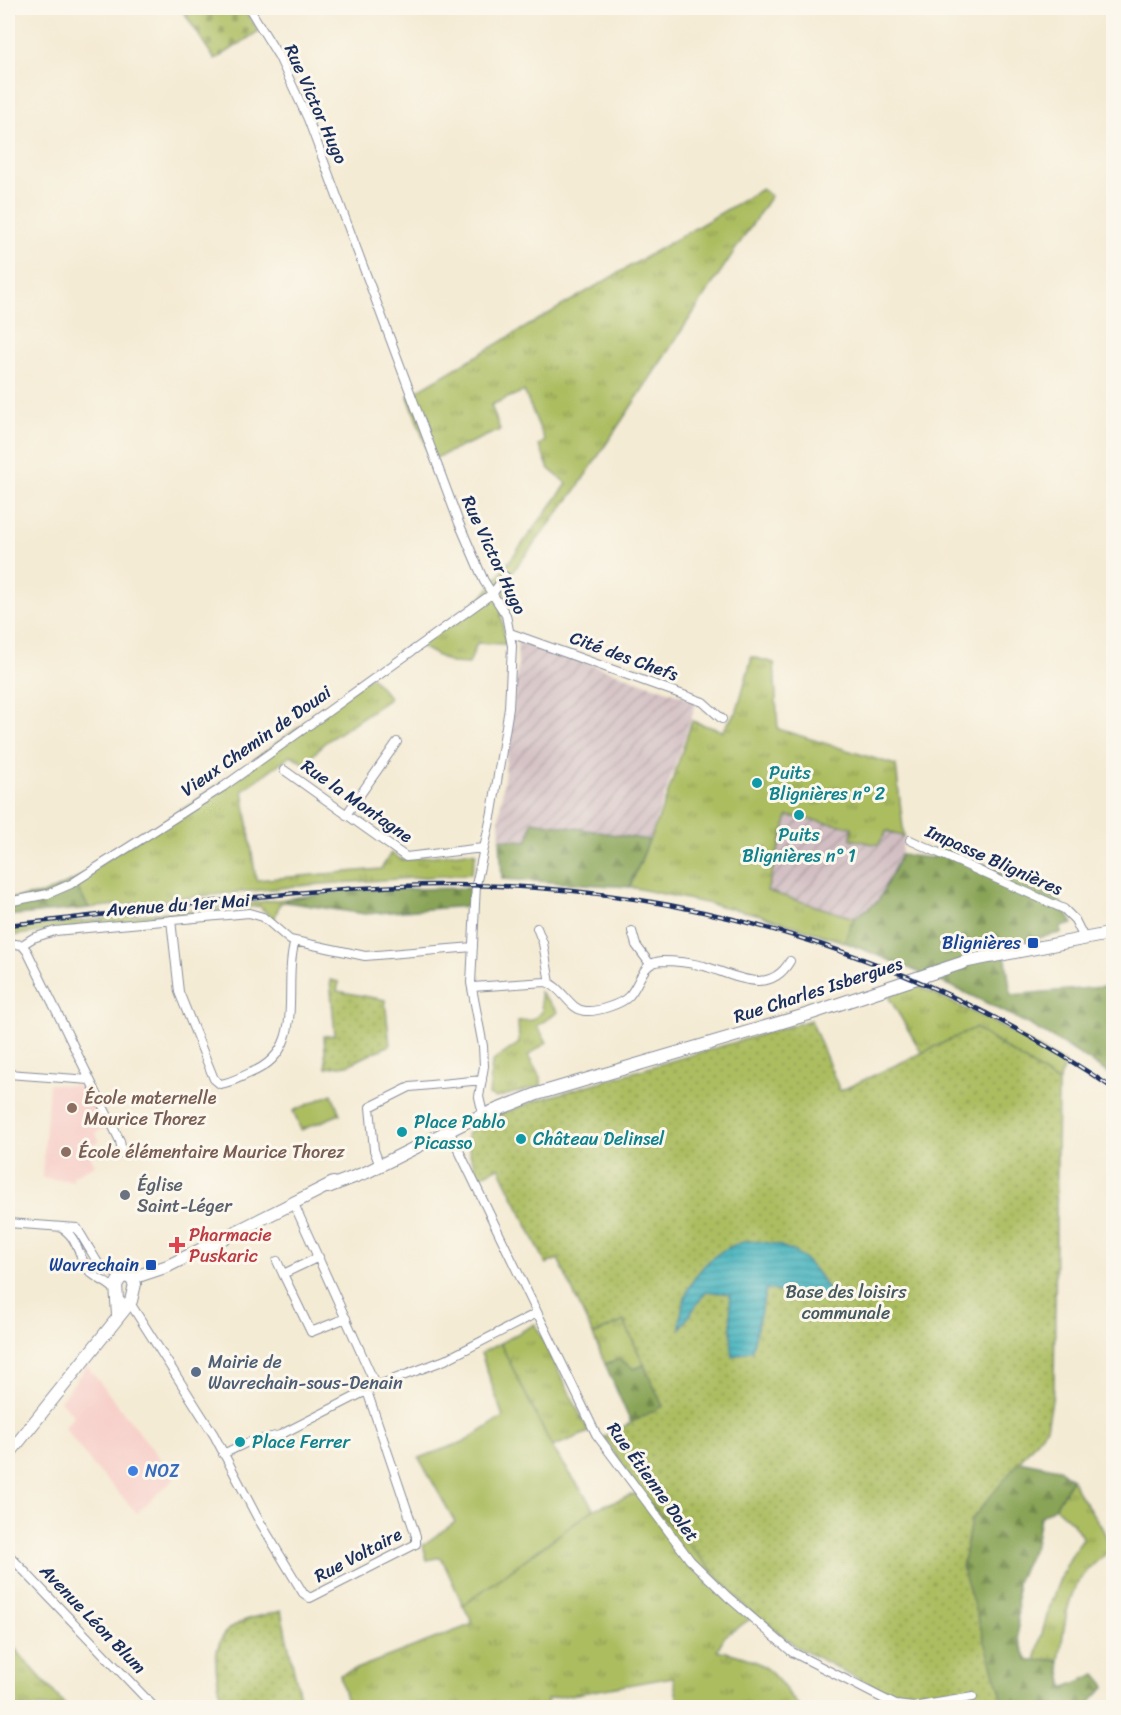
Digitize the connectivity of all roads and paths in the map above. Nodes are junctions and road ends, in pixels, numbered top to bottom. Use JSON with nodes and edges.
{"nodes":[{"id":1,"x":249,"y":8,"type":"edge"},
{"id":2,"x":504,"y":576,"type":"dead end"},
{"id":3,"x":493,"y":593,"type":"junction"},
{"id":4,"x":510,"y":633,"type":"junction"},
{"id":5,"x":722,"y":719,"type":"dead end"},
{"id":6,"x":397,"y":742,"type":"dead end"},
{"id":7,"x":284,"y":770,"type":"dead end"},
{"id":8,"x":346,"y":814,"type":"junction"},
{"id":9,"x":910,"y":840,"type":"dead end"},
{"id":10,"x":483,"y":848,"type":"junction"},
{"id":11,"x":8,"y":902,"type":"edge"},
{"id":12,"x":171,"y":920,"type":"junction"},
{"id":13,"x":537,"y":928,"type":"dead end"},
{"id":14,"x":632,"y":932,"type":"dead end"},
{"id":15,"x":1113,"y":933,"type":"edge"},
{"id":16,"x":1084,"y":938,"type":"junction"},
{"id":17,"x":295,"y":941,"type":"junction"},
{"id":18,"x":8,"y":943,"type":"edge"},
{"id":19,"x":22,"y":945,"type":"junction"},
{"id":20,"x":473,"y":947,"type":"junction"},
{"id":21,"x":790,"y":961,"type":"dead end"},
{"id":22,"x":650,"y":964,"type":"junction"},
{"id":23,"x":550,"y":983,"type":"junction"},
{"id":24,"x":472,"y":987,"type":"junction"},
{"id":25,"x":8,"y":1074,"type":"edge"},
{"id":26,"x":90,"y":1080,"type":"junction"},
{"id":27,"x":482,"y":1080,"type":"junction"},
{"id":28,"x":482,"y":1112,"type":"junction"},
{"id":29,"x":447,"y":1127,"type":"junction"},
{"id":30,"x":122,"y":1153,"type":"dead end"},
{"id":31,"x":379,"y":1163,"type":"junction"},
{"id":32,"x":294,"y":1203,"type":"junction"},
{"id":33,"x":8,"y":1223,"type":"edge"},
{"id":34,"x":58,"y":1226,"type":"junction"},
{"id":35,"x":318,"y":1257,"type":"junction"},
{"id":36,"x":277,"y":1261,"type":"dead end"},
{"id":37,"x":168,"y":1266,"type":"junction"},
{"id":38,"x":283,"y":1274,"type":"junction"},
{"id":39,"x":126,"y":1276,"type":"junction"},
{"id":40,"x":125,"y":1299,"type":"junction"},
{"id":41,"x":537,"y":1313,"type":"junction"},
{"id":42,"x":346,"y":1318,"type":"junction"},
{"id":43,"x":371,"y":1388,"type":"junction"},
{"id":44,"x":223,"y":1454,"type":"junction"},
{"id":45,"x":8,"y":1455,"type":"edge"},
{"id":46,"x":8,"y":1554,"type":"edge"},
{"id":47,"x":973,"y":1696,"type":"dead end"},
{"id":48,"x":155,"y":1707,"type":"edge"}],
"edges":[{"from":1,"to":3,"type":"street","name":"Rue Victor Hugo"},
{"from":2,"to":3,"type":"street","name":"Vieux Chemin de Douai"},
{"from":3,"to":4,"type":"street","name":"Rue Victor Hugo"},
{"from":3,"to":11,"type":"street","name":"Vieux Chemin de Douai"},
{"from":4,"to":5,"type":"street","name":"Cité des Chefs"},
{"from":4,"to":10,"type":"street","name":"Rue Victor Hugo"},
{"from":6,"to":8,"type":"street"},
{"from":7,"to":8,"type":"street","name":"Rue la Montagne"},
{"from":8,"to":10,"type":"street","name":"Rue la Montagne"},
{"from":9,"to":16,"type":"street","name":"Impasse Blignières"},
{"from":10,"to":20,"type":"street","name":"Rue Victor Hugo"},
{"from":12,"to":17,"type":"street","name":"Avenue du 1er Mai"},
{"from":12,"to":17,"type":"street"},
{"from":12,"to":19,"type":"street","name":"Avenue du 1er Mai"},
{"from":13,"to":23,"type":"street"},
{"from":14,"to":22,"type":"street"},
{"from":15,"to":16,"type":"main road","name":"Rue Charles Isbergues"},
{"from":16,"to":28,"type":"main road","name":"Rue Charles Isbergues"},
{"from":17,"to":20,"type":"street","name":"Avenue du 1er Mai"},
{"from":18,"to":19,"type":"street"},
{"from":19,"to":26,"type":"street"},
{"from":20,"to":24,"type":"street","name":"Rue Victor Hugo"},
{"from":21,"to":22,"type":"street"},
{"from":22,"to":23,"type":"street"},
{"from":23,"to":24,"type":"street"},
{"from":24,"to":27,"type":"street","name":"Rue Victor Hugo"},
{"from":25,"to":26,"type":"street"},
{"from":26,"to":30,"type":"street"},
{"from":27,"to":28,"type":"street","name":"Rue Victor Hugo"},
{"from":27,"to":31,"type":"street"},
{"from":28,"to":29,"type":"main road","name":"Rue Charles Isbergues"},
{"from":29,"to":31,"type":"main road","name":"Rue Charles Isbergues"},
{"from":29,"to":41,"type":"street","name":"Rue Étienne Dolet"},
{"from":31,"to":32,"type":"main road","name":"Rue Charles Isbergues"},
{"from":32,"to":35,"type":"street"},
{"from":32,"to":37,"type":"main road","name":"Rue Charles Isbergues"},
{"from":33,"to":34,"type":"street"},
{"from":34,"to":39,"type":"street"},
{"from":34,"to":40,"type":"street"},
{"from":35,"to":38,"type":"street"},
{"from":35,"to":42,"type":"street"},
{"from":36,"to":38,"type":"street"},
{"from":37,"to":39,"type":"main road","name":"Rue Charles Isbergues"},
{"from":37,"to":40,"type":"main road","name":"Rue Charles Isbergues"},
{"from":38,"to":42,"type":"street"},
{"from":39,"to":40,"type":"main road"},
{"from":40,"to":44,"type":"street","name":"Rue Voltaire"},
{"from":40,"to":45,"type":"main road","name":"Rue Charles Isbergues"},
{"from":41,"to":43,"type":"street"},
{"from":41,"to":47,"type":"street","name":"Rue Étienne Dolet"},
{"from":42,"to":43,"type":"street"},
{"from":43,"to":44,"type":"street"},
{"from":43,"to":44,"type":"street","name":"Rue Voltaire"},
{"from":46,"to":48,"type":"street","name":"Avenue Léon Blum"}]}
